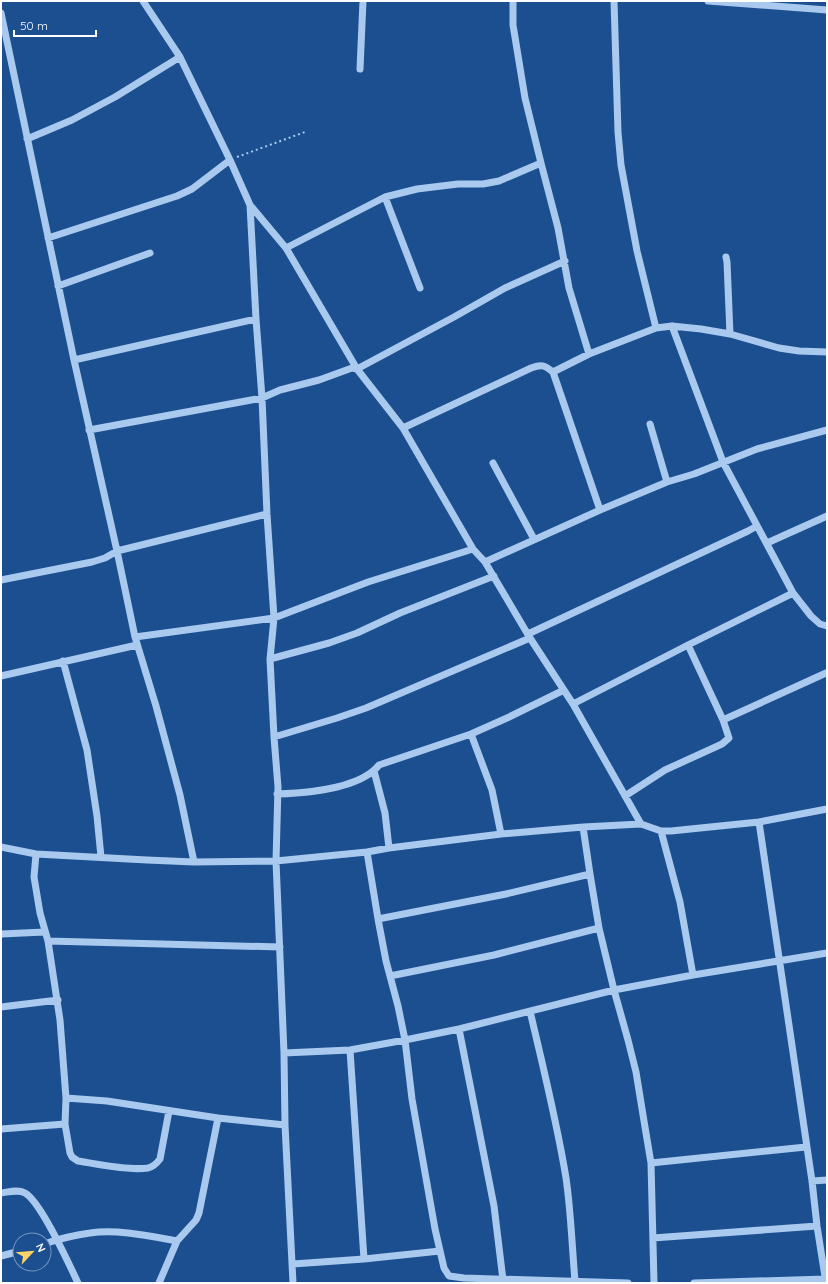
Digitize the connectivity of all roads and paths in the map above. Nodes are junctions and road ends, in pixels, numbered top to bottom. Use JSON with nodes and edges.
{"nodes":[{"id":1,"x":143,"y":1,"type":"edge"},
{"id":2,"x":363,"y":1,"type":"edge"},
{"id":3,"x":513,"y":1,"type":"edge"},
{"id":4,"x":614,"y":1,"type":"edge"},
{"id":5,"x":708,"y":1,"type":"edge"},
{"id":6,"x":827,"y":10,"type":"edge"},
{"id":7,"x":1,"y":13,"type":"edge"},
{"id":8,"x":180,"y":57,"type":"junction"},
{"id":9,"x":360,"y":69,"type":"dead end"},
{"id":10,"x":305,"y":132,"type":"dead end"},
{"id":11,"x":27,"y":139,"type":"junction"},
{"id":12,"x":230,"y":160,"type":"junction"},
{"id":13,"x":541,"y":163,"type":"junction"},
{"id":14,"x":384,"y":197,"type":"junction"},
{"id":15,"x":250,"y":205,"type":"junction"},
{"id":16,"x":48,"y":238,"type":"junction"},
{"id":17,"x":286,"y":248,"type":"junction"},
{"id":18,"x":150,"y":253,"type":"dead end"},
{"id":19,"x":726,"y":257,"type":"dead end"},
{"id":20,"x":565,"y":261,"type":"junction"},
{"id":21,"x":58,"y":286,"type":"junction"},
{"id":22,"x":420,"y":288,"type":"dead end"},
{"id":23,"x":256,"y":319,"type":"junction"},
{"id":24,"x":672,"y":326,"type":"junction"},
{"id":25,"x":656,"y":328,"type":"junction"},
{"id":26,"x":730,"y":334,"type":"junction"},
{"id":27,"x":827,"y":352,"type":"edge"},
{"id":28,"x":589,"y":354,"type":"junction"},
{"id":29,"x":74,"y":360,"type":"junction"},
{"id":30,"x":357,"y":369,"type":"junction"},
{"id":31,"x":553,"y":372,"type":"junction"},
{"id":32,"x":262,"y":398,"type":"junction"},
{"id":33,"x":650,"y":424,"type":"dead end"},
{"id":34,"x":403,"y":428,"type":"junction"},
{"id":35,"x":90,"y":430,"type":"junction"},
{"id":36,"x":827,"y":430,"type":"edge"},
{"id":37,"x":723,"y":462,"type":"junction"},
{"id":38,"x":493,"y":463,"type":"dead end"},
{"id":39,"x":667,"y":482,"type":"junction"},
{"id":40,"x":600,"y":510,"type":"junction"},
{"id":41,"x":267,"y":514,"type":"junction"},
{"id":42,"x":827,"y":516,"type":"edge"},
{"id":43,"x":757,"y":526,"type":"junction"},
{"id":44,"x":534,"y":539,"type":"junction"},
{"id":45,"x":767,"y":543,"type":"junction"},
{"id":46,"x":473,"y":549,"type":"junction"},
{"id":47,"x":117,"y":551,"type":"junction"},
{"id":48,"x":485,"y":562,"type":"junction"},
{"id":49,"x":494,"y":576,"type":"junction"},
{"id":50,"x":1,"y":580,"type":"edge"},
{"id":51,"x":793,"y":593,"type":"junction"},
{"id":52,"x":274,"y":618,"type":"junction"},
{"id":53,"x":827,"y":626,"type":"edge"},
{"id":54,"x":529,"y":636,"type":"junction"},
{"id":55,"x":136,"y":641,"type":"junction"},
{"id":56,"x":688,"y":645,"type":"junction"},
{"id":57,"x":270,"y":659,"type":"junction"},
{"id":58,"x":63,"y":661,"type":"junction"},
{"id":59,"x":826,"y":673,"type":"edge"},
{"id":60,"x":1,"y":676,"type":"edge"},
{"id":61,"x":564,"y":690,"type":"junction"},
{"id":62,"x":573,"y":704,"type":"junction"},
{"id":63,"x":723,"y":720,"type":"junction"},
{"id":64,"x":471,"y":734,"type":"junction"},
{"id":65,"x":274,"y":737,"type":"junction"},
{"id":66,"x":374,"y":770,"type":"junction"},
{"id":67,"x":278,"y":794,"type":"junction"},
{"id":68,"x":625,"y":796,"type":"junction"},
{"id":69,"x":827,"y":809,"type":"edge"},
{"id":70,"x":759,"y":822,"type":"junction"},
{"id":71,"x":640,"y":824,"type":"junction"},
{"id":72,"x":583,"y":827,"type":"junction"},
{"id":73,"x":661,"y":831,"type":"junction"},
{"id":74,"x":501,"y":834,"type":"junction"},
{"id":75,"x":1,"y":847,"type":"edge"},
{"id":76,"x":389,"y":848,"type":"junction"},
{"id":77,"x":367,"y":852,"type":"junction"},
{"id":78,"x":36,"y":854,"type":"junction"},
{"id":79,"x":101,"y":857,"type":"junction"},
{"id":80,"x":276,"y":861,"type":"junction"},
{"id":81,"x":194,"y":862,"type":"junction"},
{"id":82,"x":590,"y":874,"type":"junction"},
{"id":83,"x":378,"y":919,"type":"junction"},
{"id":84,"x":599,"y":928,"type":"junction"},
{"id":85,"x":45,"y":932,"type":"junction"},
{"id":86,"x":1,"y":934,"type":"edge"},
{"id":87,"x":48,"y":942,"type":"junction"},
{"id":88,"x":280,"y":948,"type":"junction"},
{"id":89,"x":827,"y":953,"type":"edge"},
{"id":90,"x":779,"y":960,"type":"junction"},
{"id":91,"x":693,"y":975,"type":"junction"},
{"id":92,"x":390,"y":976,"type":"junction"},
{"id":93,"x":614,"y":990,"type":"junction"},
{"id":94,"x":58,"y":1000,"type":"junction"},
{"id":95,"x":1,"y":1008,"type":"edge"},
{"id":96,"x":530,"y":1011,"type":"junction"},
{"id":97,"x":459,"y":1029,"type":"junction"},
{"id":98,"x":405,"y":1040,"type":"junction"},
{"id":99,"x":350,"y":1050,"type":"junction"},
{"id":100,"x":284,"y":1053,"type":"junction"},
{"id":101,"x":66,"y":1098,"type":"junction"},
{"id":102,"x":170,"y":1111,"type":"junction"},
{"id":103,"x":218,"y":1118,"type":"junction"},
{"id":104,"x":66,"y":1124,"type":"junction"},
{"id":105,"x":285,"y":1125,"type":"junction"},
{"id":106,"x":1,"y":1129,"type":"edge"},
{"id":107,"x":806,"y":1147,"type":"junction"},
{"id":108,"x":651,"y":1163,"type":"junction"},
{"id":109,"x":827,"y":1180,"type":"edge"},
{"id":110,"x":812,"y":1181,"type":"junction"},
{"id":111,"x":1,"y":1193,"type":"edge"},
{"id":112,"x":817,"y":1226,"type":"junction"},
{"id":113,"x":653,"y":1238,"type":"junction"},
{"id":114,"x":57,"y":1240,"type":"junction"},
{"id":115,"x":177,"y":1241,"type":"junction"},
{"id":116,"x":52,"y":1242,"type":"edge"},
{"id":117,"x":440,"y":1251,"type":"junction"},
{"id":118,"x":12,"y":1253,"type":"edge"},
{"id":119,"x":1,"y":1256,"type":"edge"},
{"id":120,"x":364,"y":1259,"type":"junction"},
{"id":121,"x":293,"y":1264,"type":"junction"},
{"id":122,"x":504,"y":1280,"type":"junction"},
{"id":123,"x":464,"y":1281,"type":"edge"},
{"id":124,"x":575,"y":1281,"type":"junction"},
{"id":125,"x":825,"y":1281,"type":"edge"},
{"id":126,"x":78,"y":1283,"type":"edge"},
{"id":127,"x":159,"y":1283,"type":"edge"},
{"id":128,"x":293,"y":1283,"type":"edge"},
{"id":129,"x":626,"y":1283,"type":"edge"},
{"id":130,"x":654,"y":1283,"type":"edge"},
{"id":131,"x":694,"y":1283,"type":"edge"}],
"edges":[{"from":1,"to":8,"type":"street"},
{"from":2,"to":9,"type":"street"},
{"from":3,"to":13,"type":"street"},
{"from":4,"to":25,"type":"street"},
{"from":5,"to":6,"type":"street"},
{"from":7,"to":11,"type":"street"},
{"from":8,"to":11,"type":"street"},
{"from":8,"to":12,"type":"street"},
{"from":10,"to":12,"type":"path"},
{"from":11,"to":16,"type":"street"},
{"from":12,"to":15,"type":"street"},
{"from":12,"to":16,"type":"street"},
{"from":13,"to":14,"type":"street"},
{"from":13,"to":20,"type":"street"},
{"from":14,"to":17,"type":"street"},
{"from":14,"to":22,"type":"street"},
{"from":15,"to":17,"type":"street"},
{"from":15,"to":23,"type":"street"},
{"from":16,"to":21,"type":"street"},
{"from":17,"to":30,"type":"street"},
{"from":18,"to":21,"type":"street"},
{"from":19,"to":26,"type":"street"},
{"from":20,"to":28,"type":"street"},
{"from":20,"to":30,"type":"street"},
{"from":21,"to":29,"type":"street"},
{"from":23,"to":29,"type":"street"},
{"from":23,"to":32,"type":"street"},
{"from":24,"to":25,"type":"street"},
{"from":24,"to":26,"type":"street"},
{"from":24,"to":37,"type":"street"},
{"from":25,"to":28,"type":"street"},
{"from":26,"to":27,"type":"street"},
{"from":28,"to":31,"type":"street"},
{"from":29,"to":35,"type":"street"},
{"from":30,"to":32,"type":"street"},
{"from":30,"to":34,"type":"street"},
{"from":31,"to":34,"type":"street"},
{"from":31,"to":40,"type":"street"},
{"from":32,"to":35,"type":"street"},
{"from":32,"to":41,"type":"street"},
{"from":33,"to":39,"type":"street"},
{"from":34,"to":46,"type":"street"},
{"from":35,"to":47,"type":"street"},
{"from":36,"to":37,"type":"street"},
{"from":37,"to":39,"type":"street"},
{"from":37,"to":43,"type":"street"},
{"from":38,"to":44,"type":"street"},
{"from":39,"to":40,"type":"street"},
{"from":40,"to":44,"type":"street"},
{"from":41,"to":47,"type":"street"},
{"from":41,"to":52,"type":"street"},
{"from":42,"to":45,"type":"street"},
{"from":43,"to":45,"type":"street"},
{"from":43,"to":54,"type":"street"},
{"from":44,"to":48,"type":"street"},
{"from":45,"to":51,"type":"street"},
{"from":46,"to":48,"type":"street"},
{"from":46,"to":52,"type":"street"},
{"from":47,"to":50,"type":"street"},
{"from":47,"to":55,"type":"street"},
{"from":48,"to":49,"type":"street"},
{"from":49,"to":54,"type":"street"},
{"from":49,"to":57,"type":"street"},
{"from":51,"to":53,"type":"street"},
{"from":51,"to":56,"type":"street"},
{"from":52,"to":55,"type":"street"},
{"from":52,"to":57,"type":"street"},
{"from":54,"to":61,"type":"street"},
{"from":54,"to":65,"type":"street"},
{"from":55,"to":58,"type":"street"},
{"from":55,"to":81,"type":"street"},
{"from":56,"to":62,"type":"street"},
{"from":56,"to":63,"type":"street"},
{"from":57,"to":65,"type":"street"},
{"from":58,"to":60,"type":"street"},
{"from":58,"to":79,"type":"street"},
{"from":59,"to":63,"type":"street"},
{"from":61,"to":62,"type":"street"},
{"from":61,"to":64,"type":"street"},
{"from":62,"to":68,"type":"street"},
{"from":63,"to":68,"type":"street"},
{"from":64,"to":66,"type":"street"},
{"from":64,"to":74,"type":"street"},
{"from":65,"to":67,"type":"street"},
{"from":66,"to":67,"type":"street"},
{"from":66,"to":76,"type":"street"},
{"from":67,"to":80,"type":"street"},
{"from":68,"to":71,"type":"street"},
{"from":69,"to":70,"type":"street"},
{"from":70,"to":73,"type":"street"},
{"from":70,"to":90,"type":"street"},
{"from":71,"to":72,"type":"street"},
{"from":71,"to":73,"type":"street"},
{"from":72,"to":74,"type":"street"},
{"from":72,"to":82,"type":"street"},
{"from":73,"to":91,"type":"street"},
{"from":74,"to":76,"type":"street"},
{"from":75,"to":78,"type":"street"},
{"from":76,"to":77,"type":"street"},
{"from":77,"to":80,"type":"street"},
{"from":77,"to":83,"type":"street"},
{"from":78,"to":79,"type":"street"},
{"from":78,"to":85,"type":"street"},
{"from":79,"to":81,"type":"street"},
{"from":80,"to":81,"type":"street"},
{"from":80,"to":88,"type":"street"},
{"from":82,"to":83,"type":"street"},
{"from":82,"to":84,"type":"street"},
{"from":83,"to":92,"type":"street"},
{"from":84,"to":92,"type":"street"},
{"from":84,"to":93,"type":"street"},
{"from":85,"to":86,"type":"street"},
{"from":85,"to":87,"type":"street"},
{"from":87,"to":88,"type":"street"},
{"from":87,"to":94,"type":"street"},
{"from":88,"to":100,"type":"street"},
{"from":89,"to":90,"type":"street"},
{"from":90,"to":91,"type":"street"},
{"from":90,"to":107,"type":"street"},
{"from":91,"to":93,"type":"street"},
{"from":92,"to":98,"type":"street"},
{"from":93,"to":96,"type":"street"},
{"from":93,"to":108,"type":"street"},
{"from":94,"to":95,"type":"street"},
{"from":94,"to":101,"type":"street"},
{"from":96,"to":97,"type":"street"},
{"from":96,"to":124,"type":"street"},
{"from":97,"to":98,"type":"street"},
{"from":97,"to":122,"type":"street"},
{"from":98,"to":99,"type":"street"},
{"from":98,"to":117,"type":"street"},
{"from":99,"to":100,"type":"street"},
{"from":99,"to":120,"type":"street"},
{"from":100,"to":105,"type":"street"},
{"from":101,"to":102,"type":"street"},
{"from":101,"to":104,"type":"street"},
{"from":102,"to":103,"type":"street"},
{"from":102,"to":104,"type":"street"},
{"from":103,"to":105,"type":"street"},
{"from":103,"to":115,"type":"street"},
{"from":104,"to":106,"type":"street"},
{"from":105,"to":121,"type":"street"},
{"from":107,"to":108,"type":"street"},
{"from":107,"to":110,"type":"street"},
{"from":108,"to":113,"type":"street"},
{"from":109,"to":110,"type":"street"},
{"from":110,"to":112,"type":"street"},
{"from":111,"to":114,"type":"street"},
{"from":112,"to":113,"type":"street"},
{"from":112,"to":125,"type":"street"},
{"from":113,"to":130,"type":"street"},
{"from":114,"to":115,"type":"street"},
{"from":114,"to":116,"type":"street"},
{"from":114,"to":126,"type":"street"},
{"from":115,"to":127,"type":"street"},
{"from":117,"to":120,"type":"street"},
{"from":117,"to":123,"type":"street"},
{"from":118,"to":119,"type":"street"},
{"from":120,"to":121,"type":"street"},
{"from":121,"to":128,"type":"street"},
{"from":122,"to":123,"type":"street"},
{"from":122,"to":124,"type":"street"},
{"from":124,"to":129,"type":"street"},
{"from":125,"to":131,"type":"street"}]}
